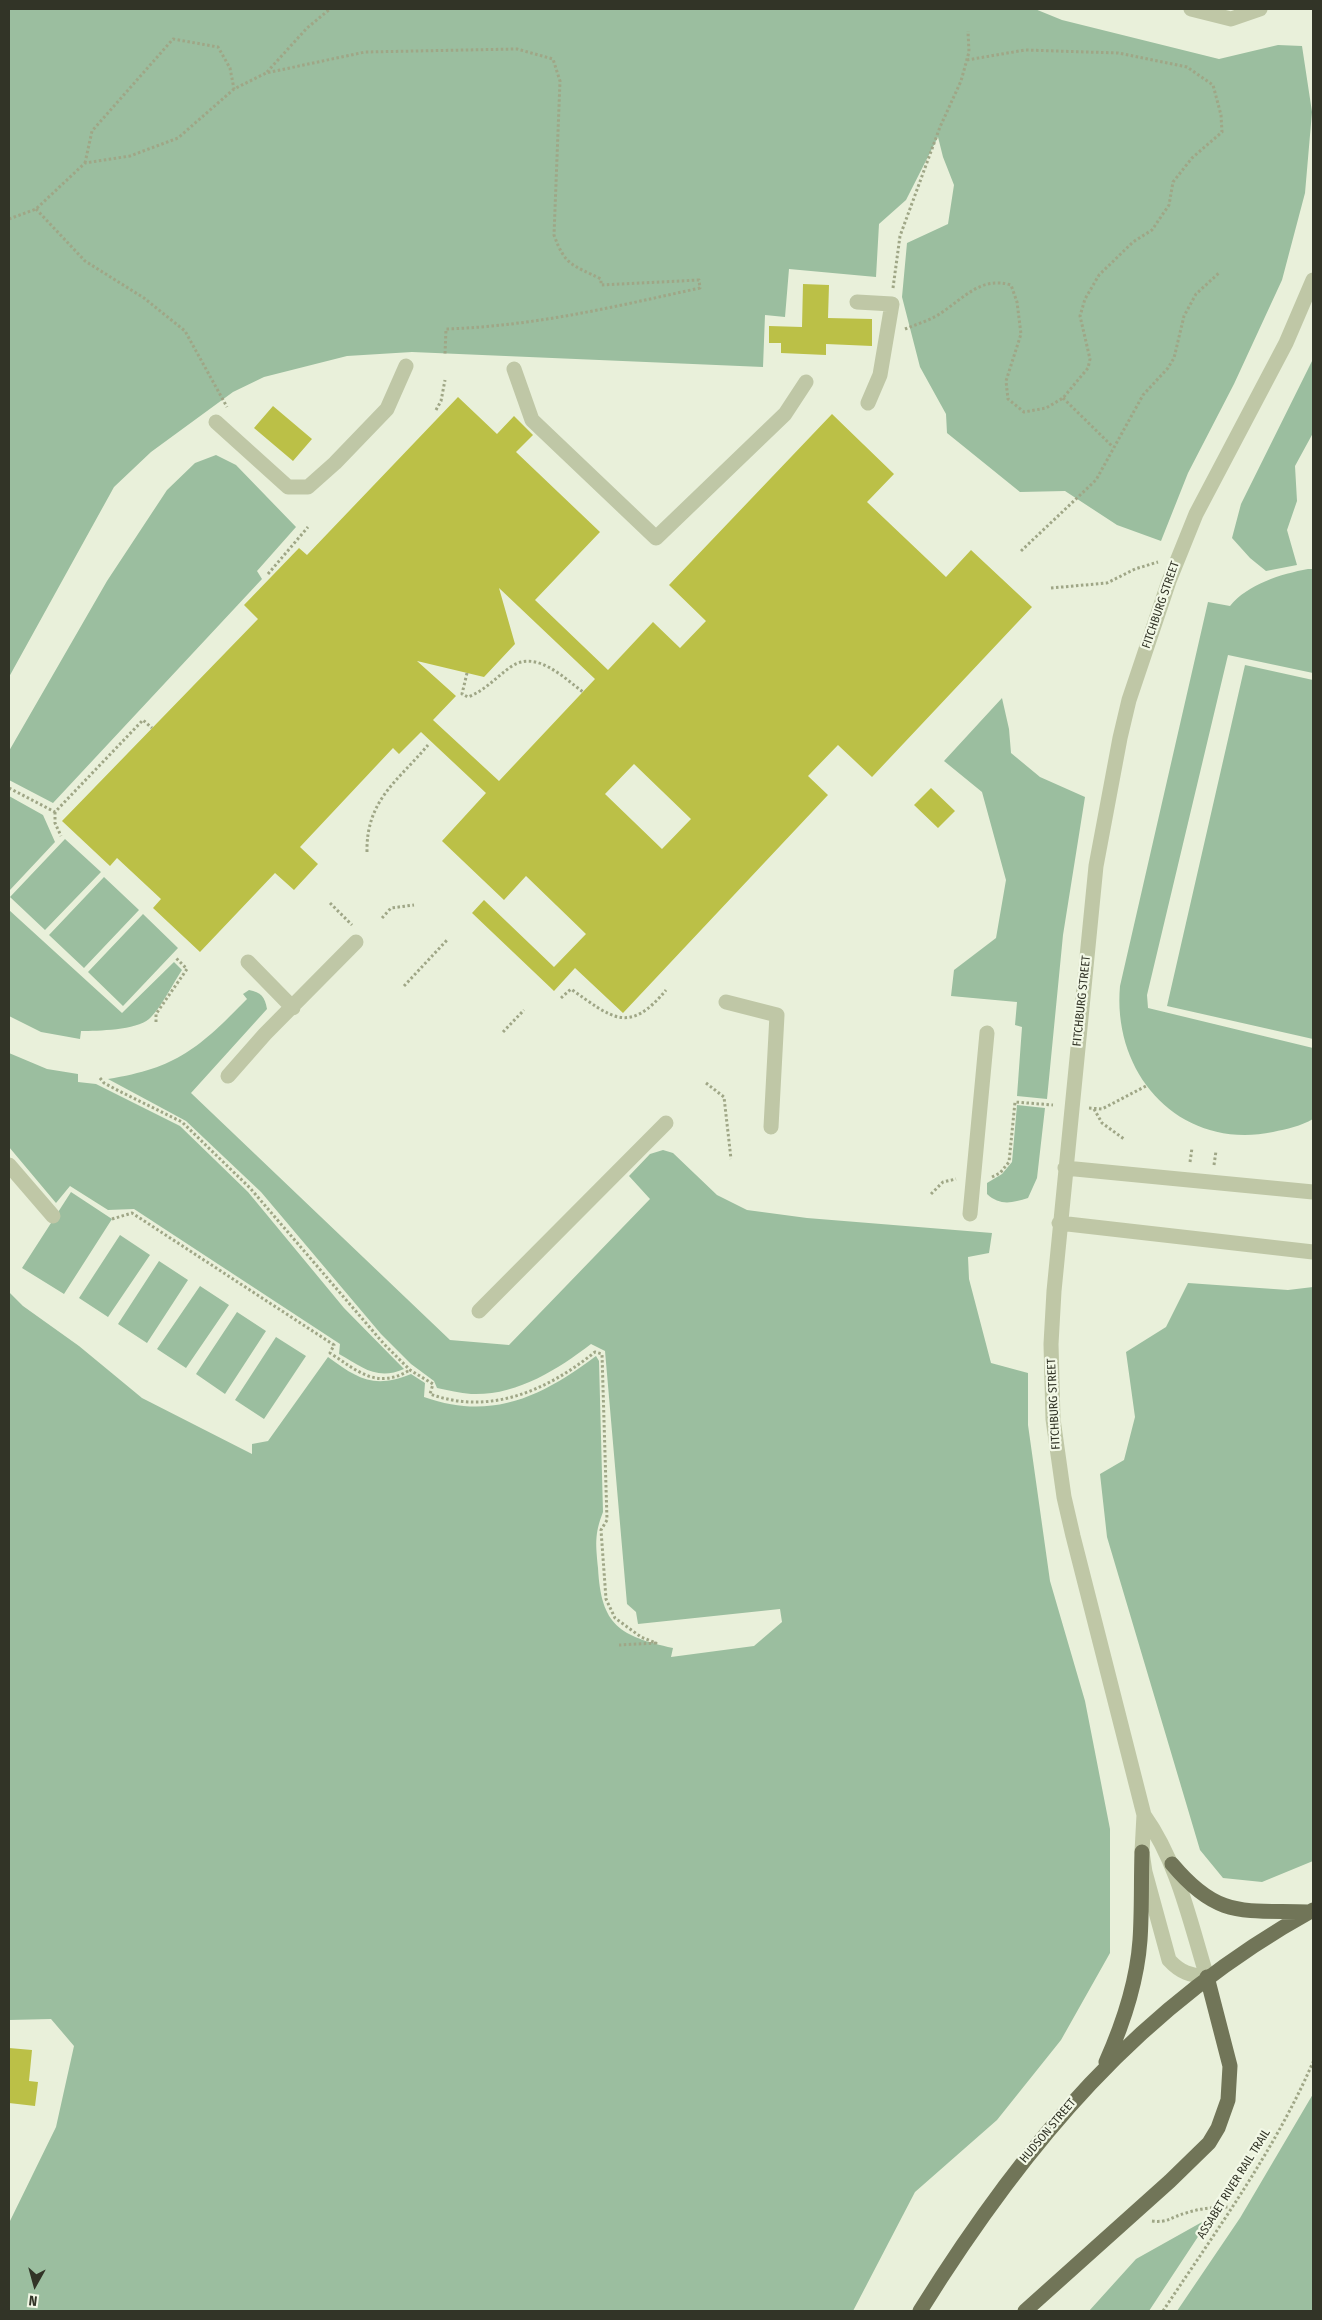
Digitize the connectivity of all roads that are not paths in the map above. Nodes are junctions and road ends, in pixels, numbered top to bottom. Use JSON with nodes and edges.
{"nodes":[{"id":1,"x":1191,"y":9,"type":"edge"},
{"id":2,"x":1260,"y":9,"type":"edge"},
{"id":3,"x":1313,"y":280,"type":"edge"},
{"id":4,"x":857,"y":302,"type":"dead end"},
{"id":5,"x":406,"y":366,"type":"dead end"},
{"id":6,"x":514,"y":369,"type":"dead end"},
{"id":7,"x":806,"y":382,"type":"dead end"},
{"id":8,"x":868,"y":404,"type":"dead end"},
{"id":9,"x":216,"y":422,"type":"dead end"},
{"id":10,"x":356,"y":942,"type":"dead end"},
{"id":11,"x":248,"y":962,"type":"dead end"},
{"id":12,"x":726,"y":1002,"type":"dead end"},
{"id":13,"x":293,"y":1008,"type":"junction"},
{"id":14,"x":987,"y":1033,"type":"dead end"},
{"id":15,"x":228,"y":1076,"type":"dead end"},
{"id":16,"x":666,"y":1123,"type":"dead end"},
{"id":17,"x":771,"y":1127,"type":"dead end"},
{"id":18,"x":9,"y":1165,"type":"edge"},
{"id":19,"x":1065,"y":1168,"type":"junction"},
{"id":20,"x":1313,"y":1192,"type":"edge"},
{"id":21,"x":970,"y":1214,"type":"dead end"},
{"id":22,"x":53,"y":1216,"type":"dead end"},
{"id":23,"x":1059,"y":1223,"type":"junction"},
{"id":24,"x":1313,"y":1252,"type":"edge"},
{"id":25,"x":479,"y":1311,"type":"dead end"},
{"id":26,"x":1144,"y":1815,"type":"junction"},
{"id":27,"x":1142,"y":1852,"type":"junction"},
{"id":28,"x":1172,"y":1864,"type":"junction"},
{"id":29,"x":1311,"y":1911,"type":"edge"},
{"id":30,"x":1207,"y":1977,"type":"junction"},
{"id":31,"x":1102,"y":2070,"type":"junction"},
{"id":32,"x":920,"y":2311,"type":"edge"},
{"id":33,"x":1025,"y":2311,"type":"edge"}],
"edges":[{"from":1,"to":2,"type":"street"},
{"from":3,"to":19,"type":"street","name":"FITCHBURG STREET"},
{"from":4,"to":8,"type":"street"},
{"from":5,"to":9,"type":"street"},
{"from":6,"to":7,"type":"street"},
{"from":10,"to":13,"type":"street"},
{"from":11,"to":13,"type":"street"},
{"from":12,"to":17,"type":"street"},
{"from":13,"to":15,"type":"street"},
{"from":14,"to":21,"type":"street"},
{"from":16,"to":25,"type":"street"},
{"from":18,"to":22,"type":"street"},
{"from":19,"to":20,"type":"street"},
{"from":19,"to":23,"type":"street","name":"FITCHBURG STREET"},
{"from":23,"to":24,"type":"street"},
{"from":23,"to":26,"type":"street","name":"FITCHBURG STREET"},
{"from":26,"to":27,"type":"street"},
{"from":26,"to":28,"type":"street"},
{"from":27,"to":30,"type":"street"},
{"from":27,"to":31,"type":"main road"},
{"from":28,"to":29,"type":"main road"},
{"from":28,"to":30,"type":"street"},
{"from":29,"to":30,"type":"main road","name":"HUDSON STREET"},
{"from":30,"to":31,"type":"main road","name":"HUDSON STREET"},
{"from":30,"to":33,"type":"main road"},
{"from":31,"to":32,"type":"main road","name":"HUDSON STREET"}]}
